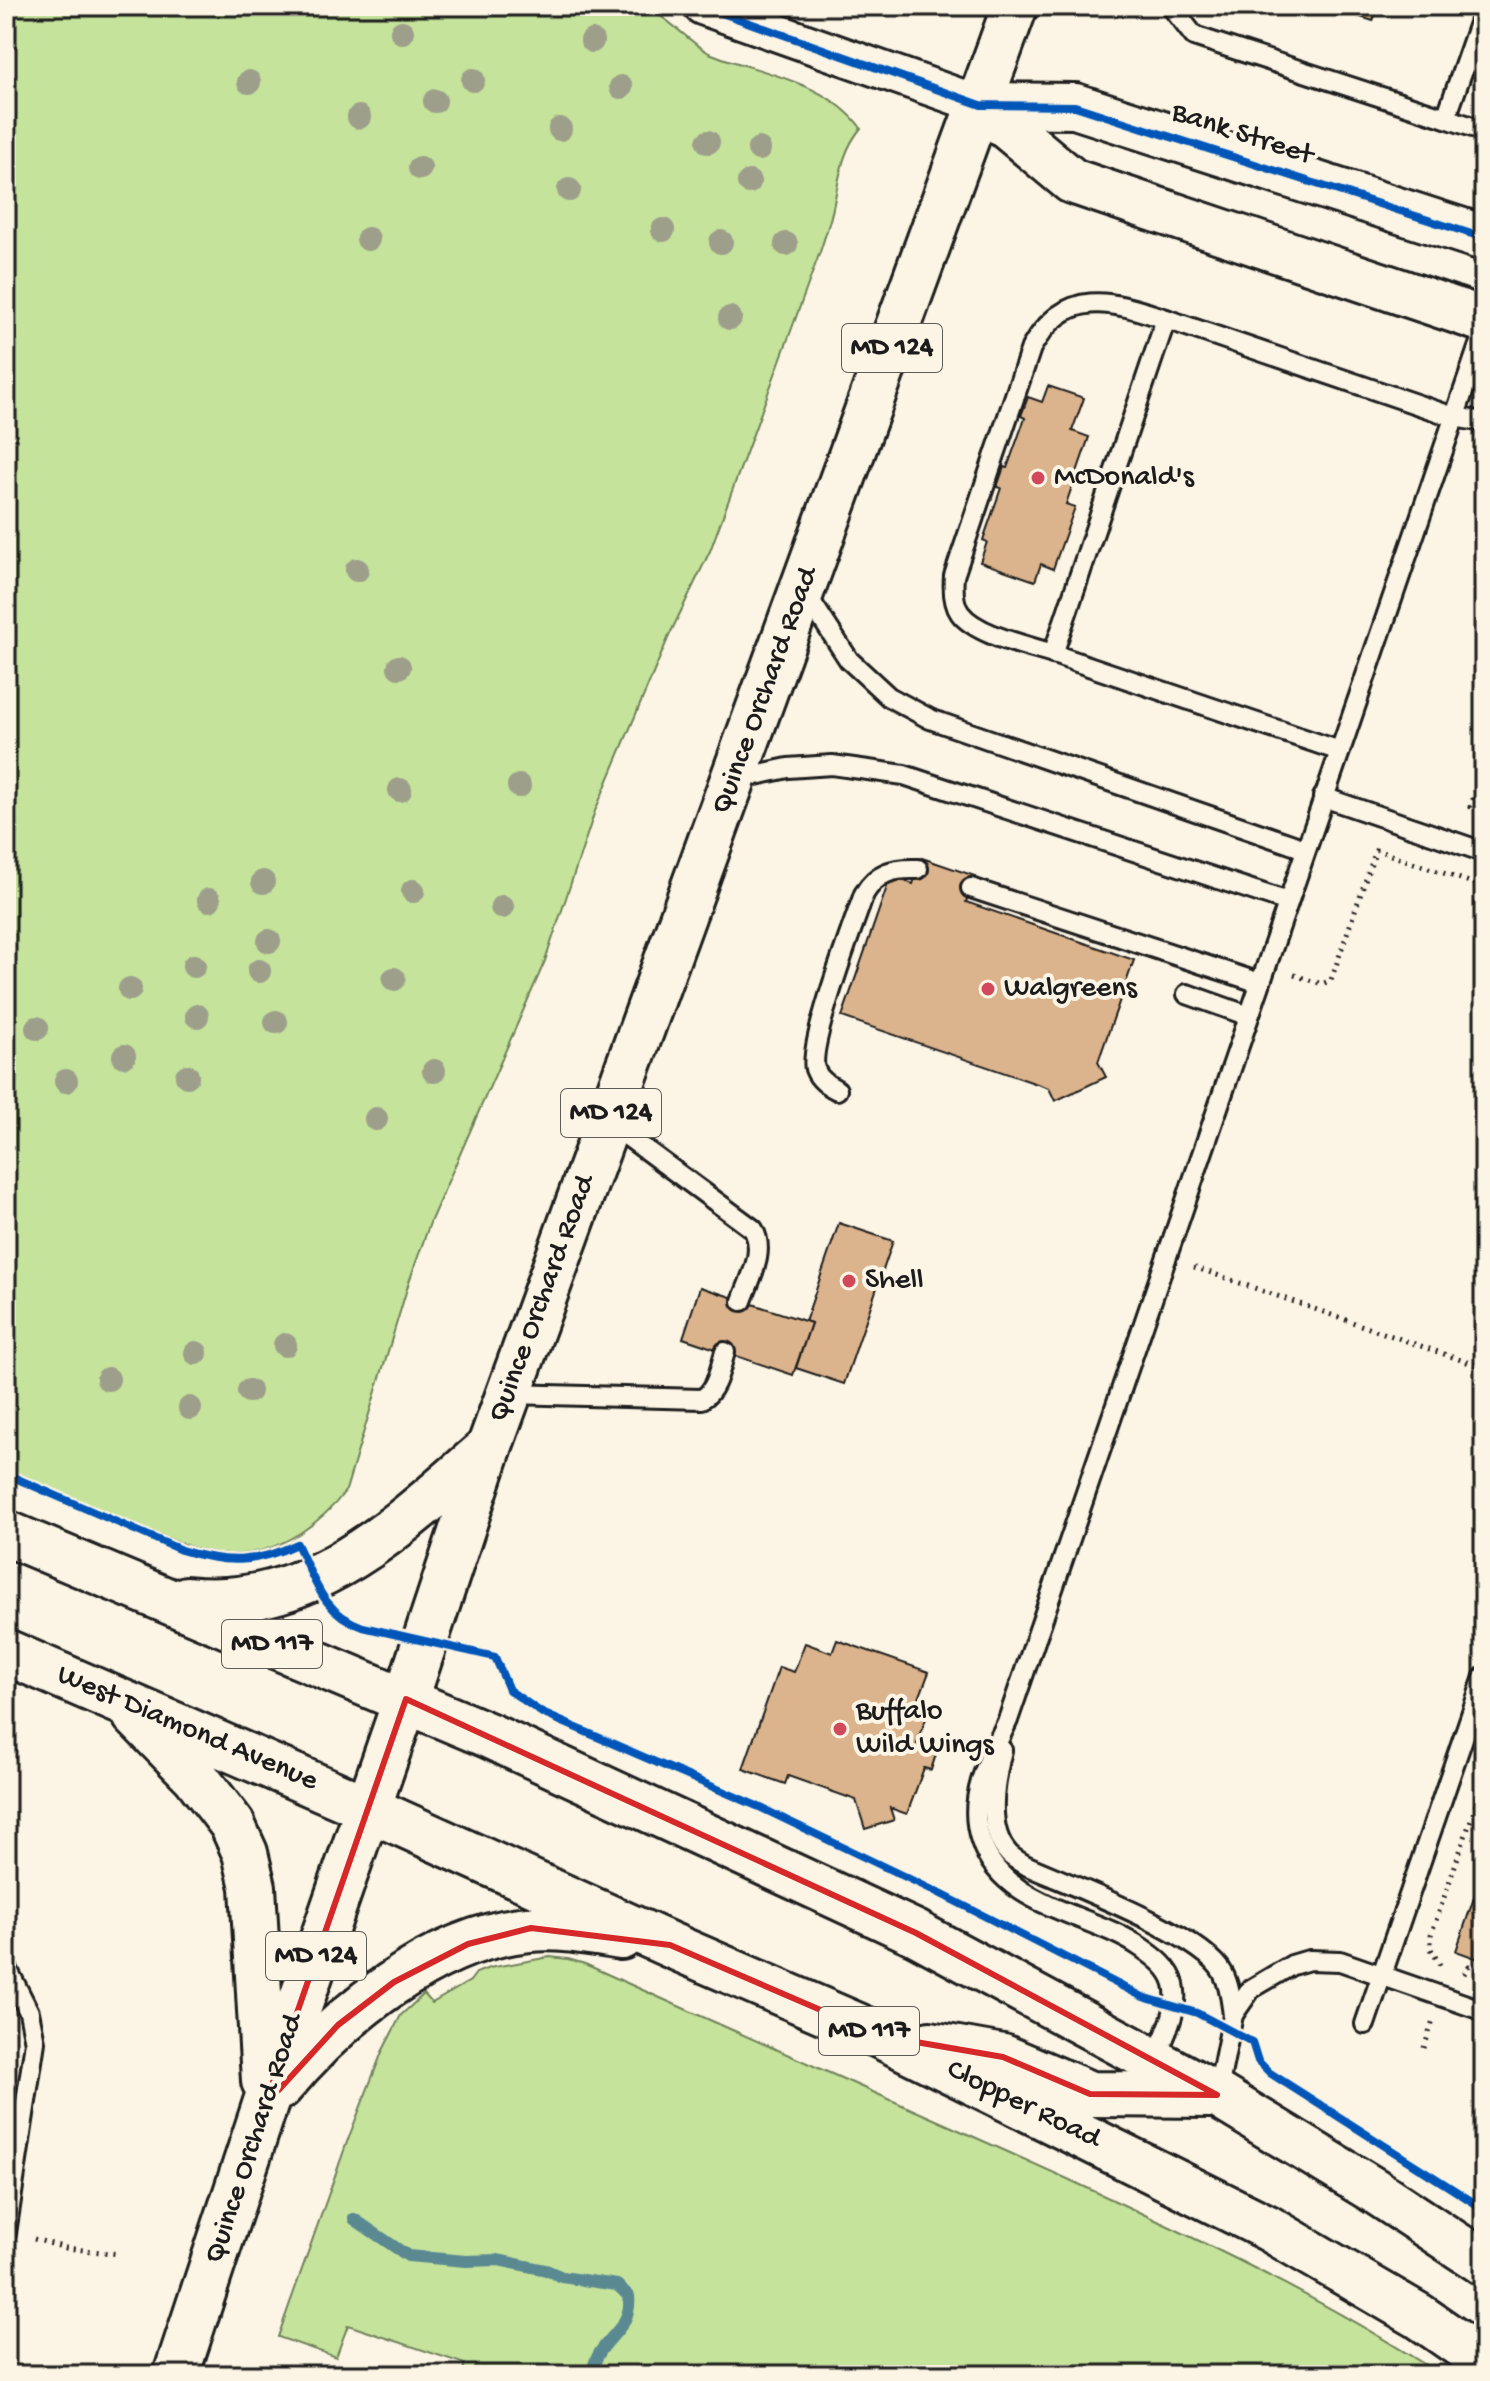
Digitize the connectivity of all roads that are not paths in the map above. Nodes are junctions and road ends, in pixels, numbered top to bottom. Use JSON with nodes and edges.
{"nodes":[{"id":1,"x":702,"y":6,"type":"edge"},
{"id":2,"x":1015,"y":6,"type":"edge"},
{"id":3,"x":1174,"y":8,"type":"edge"},
{"id":4,"x":1484,"y":9,"type":"edge"},
{"id":5,"x":981,"y":105,"type":"junction"},
{"id":6,"x":1446,"y":118,"type":"junction"},
{"id":7,"x":1484,"y":131,"type":"edge"},
{"id":8,"x":1484,"y":238,"type":"edge"},
{"id":9,"x":1166,"y":319,"type":"junction"},
{"id":10,"x":1484,"y":320,"type":"edge"},
{"id":11,"x":1484,"y":331,"type":"edge"},
{"id":12,"x":1454,"y":417,"type":"junction"},
{"id":13,"x":1484,"y":422,"type":"edge"},
{"id":14,"x":803,"y":590,"type":"junction"},
{"id":15,"x":1053,"y":654,"type":"junction"},
{"id":16,"x":1340,"y":751,"type":"junction"},
{"id":17,"x":734,"y":780,"type":"junction"},
{"id":18,"x":1323,"y":797,"type":"junction"},
{"id":19,"x":1305,"y":849,"type":"junction"},
{"id":20,"x":1484,"y":852,"type":"edge"},
{"id":21,"x":918,"y":869,"type":"dead end"},
{"id":22,"x":971,"y":888,"type":"dead end"},
{"id":23,"x":1288,"y":902,"type":"junction"},
{"id":24,"x":1263,"y":974,"type":"junction"},
{"id":25,"x":1187,"y":994,"type":"dead end"},
{"id":26,"x":1249,"y":1016,"type":"junction"},
{"id":27,"x":837,"y":1090,"type":"dead end"},
{"id":28,"x":608,"y":1122,"type":"junction"},
{"id":29,"x":742,"y":1301,"type":"dead end"},
{"id":30,"x":725,"y":1352,"type":"dead end"},
{"id":31,"x":509,"y":1394,"type":"junction"},
{"id":32,"x":489,"y":1448,"type":"junction"},
{"id":33,"x":6,"y":1533,"type":"edge"},
{"id":34,"x":138,"y":1588,"type":"junction"},
{"id":35,"x":6,"y":1652,"type":"edge"},
{"id":36,"x":1484,"y":1677,"type":"edge"},
{"id":37,"x":119,"y":1699,"type":"junction"},
{"id":38,"x":406,"y":1699,"type":"junction"},
{"id":39,"x":1008,"y":1720,"type":"junction"},
{"id":40,"x":367,"y":1808,"type":"junction"},
{"id":41,"x":670,"y":1945,"type":"junction"},
{"id":42,"x":6,"y":1966,"type":"edge"},
{"id":43,"x":1381,"y":1975,"type":"junction"},
{"id":44,"x":1484,"y":2011,"type":"edge"},
{"id":45,"x":1233,"y":2015,"type":"junction"},
{"id":46,"x":1365,"y":2024,"type":"dead end"},
{"id":47,"x":881,"y":2036,"type":"junction"},
{"id":48,"x":1155,"y":2059,"type":"junction"},
{"id":49,"x":1217,"y":2095,"type":"junction"},
{"id":50,"x":265,"y":2105,"type":"junction"},
{"id":51,"x":6,"y":2232,"type":"edge"},
{"id":52,"x":1484,"y":2263,"type":"edge"},
{"id":53,"x":1484,"y":2361,"type":"edge"},
{"id":54,"x":176,"y":2375,"type":"edge"}],
"edges":[{"from":1,"to":5,"type":"street"},
{"from":2,"to":5,"type":"main road","name":"Quince Orchard Road","number":"MD 124"},
{"from":3,"to":6,"type":"lane"},
{"from":4,"to":6,"type":"lane"},
{"from":5,"to":8,"type":"main road","name":"Bank Street"},
{"from":5,"to":10,"type":"main road"},
{"from":5,"to":14,"type":"main road","name":"Quince Orchard Road","number":"MD 124"},
{"from":6,"to":7,"type":"lane"},
{"from":9,"to":12,"type":"lane"},
{"from":9,"to":15,"type":"lane"},
{"from":9,"to":15,"type":"lane"},
{"from":11,"to":12,"type":"lane"},
{"from":12,"to":13,"type":"lane"},
{"from":12,"to":16,"type":"lane"},
{"from":14,"to":17,"type":"main road","name":"Quince Orchard Road","number":"MD 124"},
{"from":14,"to":19,"type":"lane"},
{"from":15,"to":16,"type":"lane"},
{"from":16,"to":18,"type":"lane"},
{"from":17,"to":23,"type":"lane"},
{"from":17,"to":28,"type":"main road","name":"Quince Orchard Road","number":"MD 124"},
{"from":18,"to":19,"type":"lane"},
{"from":18,"to":20,"type":"lane"},
{"from":19,"to":23,"type":"lane"},
{"from":21,"to":27,"type":"lane"},
{"from":22,"to":24,"type":"lane"},
{"from":23,"to":24,"type":"lane"},
{"from":24,"to":26,"type":"lane"},
{"from":25,"to":26,"type":"lane"},
{"from":26,"to":39,"type":"lane"},
{"from":28,"to":29,"type":"lane"},
{"from":28,"to":31,"type":"main road","name":"Quince Orchard Road","number":"MD 124"},
{"from":30,"to":31,"type":"lane"},
{"from":31,"to":32,"type":"main road","name":"Quince Orchard Road","number":"MD 124"},
{"from":32,"to":34,"type":"main road"},
{"from":32,"to":38,"type":"main road","name":"Quince Orchard Road","number":"MD 124"},
{"from":33,"to":34,"type":"main road","number":"MD 117"},
{"from":34,"to":38,"type":"main road","number":"MD 117"},
{"from":35,"to":37,"type":"main road","name":"West Diamond Avenue","number":"MD 117"},
{"from":36,"to":43,"type":"lane"},
{"from":37,"to":40,"type":"main road","name":"West Diamond Avenue","number":"MD 117"},
{"from":37,"to":50,"type":"main road"},
{"from":38,"to":40,"type":"main road","name":"Quince Orchard Road","number":"MD 124"},
{"from":38,"to":48,"type":"main road","number":"MD 117"},
{"from":39,"to":45,"type":"lane"},
{"from":39,"to":48,"type":"lane"},
{"from":40,"to":41,"type":"main road","name":"Clopper Road","number":"MD 117"},
{"from":40,"to":50,"type":"main road","name":"Quince Orchard Road","number":"MD 124"},
{"from":41,"to":47,"type":"main road","name":"Clopper Road","number":"MD 117"},
{"from":41,"to":50,"type":"main road"},
{"from":42,"to":51,"type":"lane"},
{"from":43,"to":44,"type":"lane"},
{"from":43,"to":45,"type":"lane"},
{"from":43,"to":46,"type":"lane"},
{"from":45,"to":49,"type":"lane"},
{"from":47,"to":49,"type":"main road"},
{"from":47,"to":53,"type":"main road","name":"Clopper Road","number":"MD 117"},
{"from":48,"to":49,"type":"main road","number":"MD 117"},
{"from":49,"to":52,"type":"main road","number":"MD 117"},
{"from":50,"to":54,"type":"main road","name":"Quince Orchard Road","number":"MD 124"}]}
